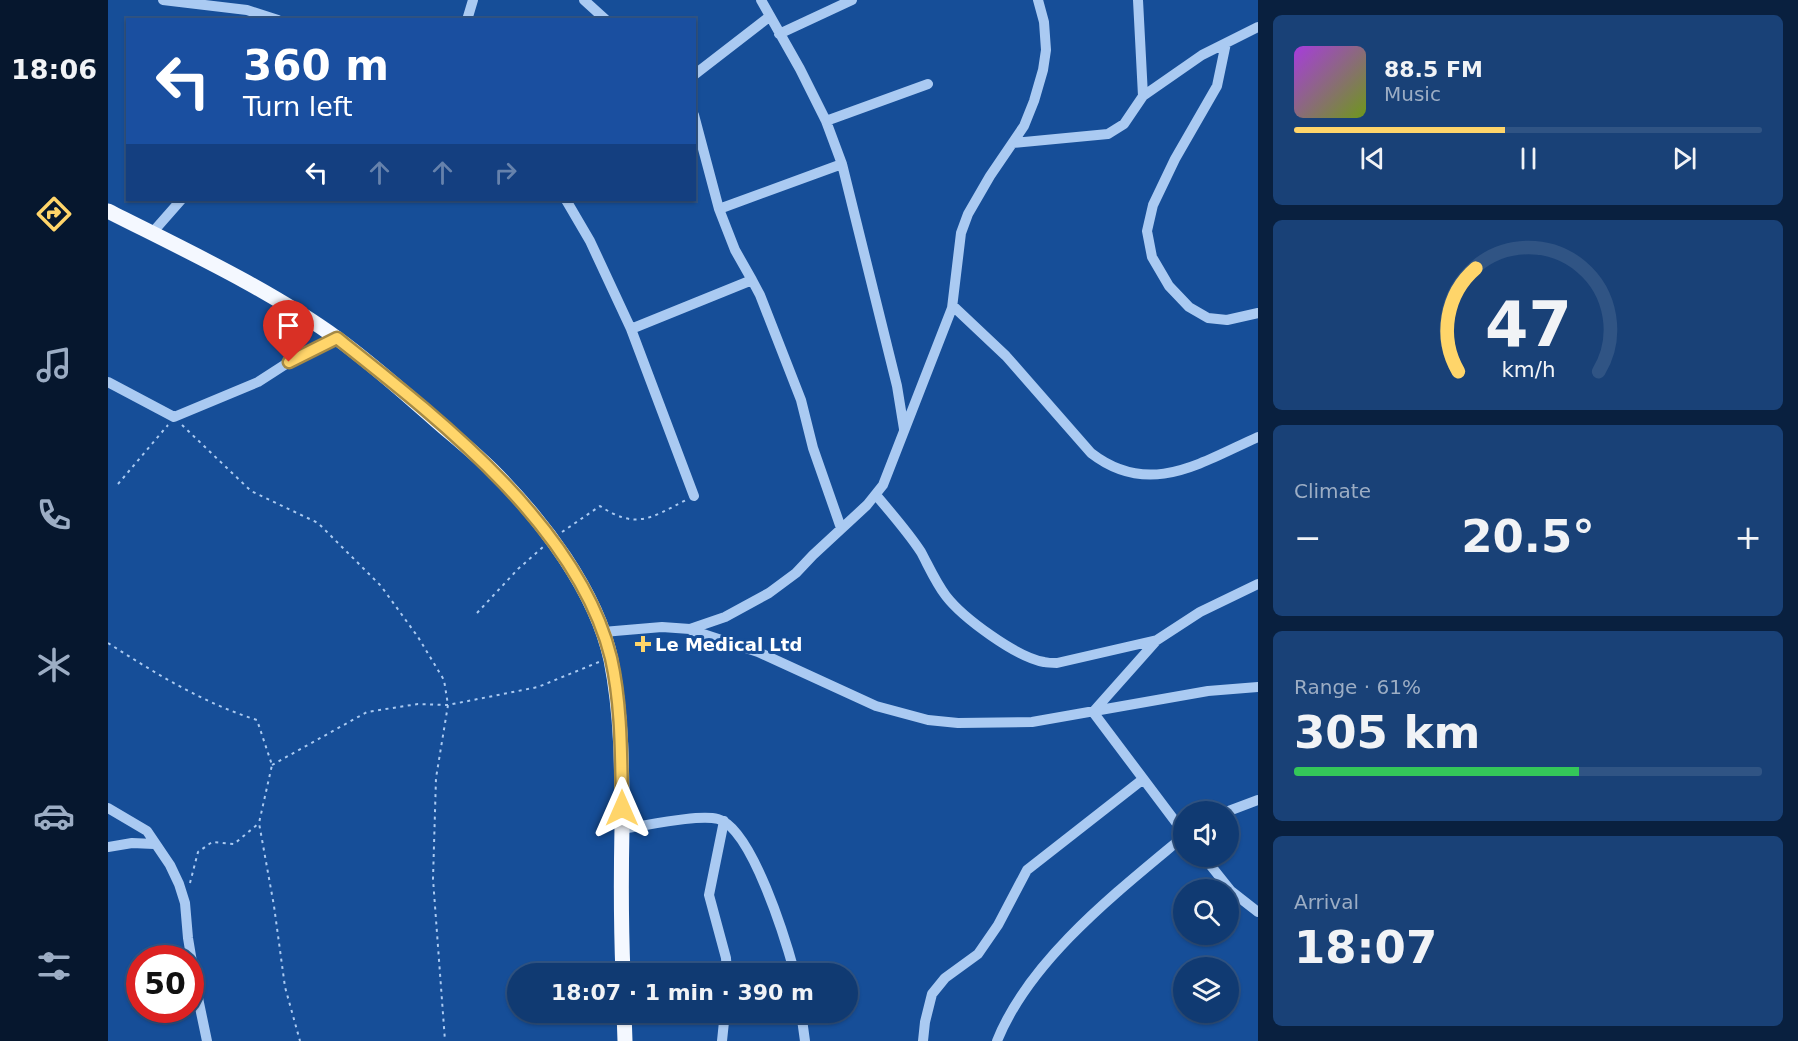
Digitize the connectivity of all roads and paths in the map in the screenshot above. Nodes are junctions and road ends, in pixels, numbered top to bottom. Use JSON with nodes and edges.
{"nodes":[{"id":1,"x":163,"y":0,"type":"edge"},
{"id":2,"x":473,"y":0,"type":"edge"},
{"id":3,"x":584,"y":0,"type":"edge"},
{"id":4,"x":761,"y":0,"type":"edge"},
{"id":5,"x":852,"y":0,"type":"edge"},
{"id":6,"x":1038,"y":0,"type":"edge"},
{"id":7,"x":1138,"y":0,"type":"edge"},
{"id":8,"x":248,"y":5,"type":"edge"},
{"id":9,"x":769,"y":17,"type":"junction"},
{"id":10,"x":274,"y":18,"type":"edge"},
{"id":11,"x":468,"y":18,"type":"edge"},
{"id":12,"x":604,"y":18,"type":"edge"},
{"id":13,"x":1258,"y":27,"type":"edge"},
{"id":14,"x":779,"y":34,"type":"junction"},
{"id":15,"x":1226,"y":43,"type":"junction"},
{"id":16,"x":696,"y":73,"type":"edge"},
{"id":17,"x":928,"y":84,"type":"dead end"},
{"id":18,"x":1143,"y":96,"type":"junction"},
{"id":19,"x":826,"y":122,"type":"junction"},
{"id":20,"x":696,"y":123,"type":"edge"},
{"id":21,"x":1013,"y":143,"type":"junction"},
{"id":22,"x":842,"y":164,"type":"junction"},
{"id":23,"x":180,"y":201,"type":"edge"},
{"id":24,"x":567,"y":201,"type":"edge"},
{"id":25,"x":719,"y":209,"type":"junction"},
{"id":26,"x":108,"y":211,"type":"edge"},
{"id":27,"x":152,"y":233,"type":"junction"},
{"id":28,"x":752,"y":280,"type":"junction"},
{"id":29,"x":953,"y":306,"type":"junction"},
{"id":30,"x":1258,"y":313,"type":"edge"},
{"id":31,"x":631,"y":329,"type":"junction"},
{"id":32,"x":337,"y":338,"type":"junction"},
{"id":33,"x":108,"y":382,"type":"edge"},
{"id":34,"x":174,"y":417,"type":"junction"},
{"id":35,"x":904,"y":429,"type":"junction"},
{"id":36,"x":1258,"y":437,"type":"edge"},
{"id":37,"x":118,"y":484,"type":"dead end"},
{"id":38,"x":876,"y":495,"type":"junction"},
{"id":39,"x":694,"y":496,"type":"joint"},
{"id":40,"x":841,"y":528,"type":"junction"},
{"id":41,"x":552,"y":539,"type":"junction"},
{"id":42,"x":1258,"y":584,"type":"edge"},
{"id":43,"x":477,"y":614,"type":"dead end"},
{"id":44,"x":690,"y":629,"type":"junction"},
{"id":45,"x":603,"y":632,"type":"junction"},
{"id":46,"x":1157,"y":640,"type":"junction"},
{"id":47,"x":108,"y":643,"type":"edge"},
{"id":48,"x":611,"y":659,"type":"junction"},
{"id":49,"x":1258,"y":687,"type":"edge"},
{"id":50,"x":448,"y":705,"type":"junction"},
{"id":51,"x":1093,"y":712,"type":"junction"},
{"id":52,"x":272,"y":765,"type":"junction"},
{"id":53,"x":1142,"y":780,"type":"junction"},
{"id":54,"x":1258,"y":800,"type":"edge"},
{"id":55,"x":1239,"y":807,"type":"edge"},
{"id":56,"x":108,"y":808,"type":"edge"},
{"id":57,"x":724,"y":821,"type":"junction"},
{"id":58,"x":1173,"y":821,"type":"edge"},
{"id":59,"x":259,"y":823,"type":"junction"},
{"id":60,"x":622,"y":829,"type":"junction"},
{"id":61,"x":154,"y":844,"type":"junction"},
{"id":62,"x":1173,"y":845,"type":"edge"},
{"id":63,"x":108,"y":847,"type":"edge"},
{"id":64,"x":1212,"y":867,"type":"edge"},
{"id":65,"x":185,"y":903,"type":"junction"},
{"id":66,"x":1258,"y":912,"type":"edge"},
{"id":67,"x":623,"y":963,"type":"edge"},
{"id":68,"x":727,"y":963,"type":"edge"},
{"id":69,"x":792,"y":963,"type":"edge"},
{"id":70,"x":624,"y":1023,"type":"edge"},
{"id":71,"x":723,"y":1023,"type":"edge"},
{"id":72,"x":803,"y":1023,"type":"edge"},
{"id":73,"x":207,"y":1041,"type":"edge"},
{"id":74,"x":300,"y":1041,"type":"edge"},
{"id":75,"x":445,"y":1041,"type":"edge"},
{"id":76,"x":625,"y":1041,"type":"edge"},
{"id":77,"x":722,"y":1041,"type":"edge"},
{"id":78,"x":806,"y":1041,"type":"edge"},
{"id":79,"x":923,"y":1041,"type":"edge"},
{"id":80,"x":997,"y":1041,"type":"edge"}],
"edges":[{"from":1,"to":8,"type":"street"},
{"from":2,"to":11,"type":"street"},
{"from":3,"to":12,"type":"street"},
{"from":4,"to":9,"type":"street"},
{"from":5,"to":14,"type":"street"},
{"from":6,"to":21,"type":"street"},
{"from":7,"to":18,"type":"street"},
{"from":8,"to":10,"type":"street"},
{"from":9,"to":14,"type":"street"},
{"from":9,"to":16,"type":"street"},
{"from":13,"to":15,"type":"street"},
{"from":14,"to":19,"type":"street"},
{"from":15,"to":18,"type":"street"},
{"from":15,"to":30,"type":"street"},
{"from":17,"to":19,"type":"street"},
{"from":18,"to":21,"type":"street"},
{"from":19,"to":22,"type":"street"},
{"from":20,"to":25,"type":"street"},
{"from":21,"to":29,"type":"street"},
{"from":22,"to":25,"type":"street"},
{"from":22,"to":35,"type":"street"},
{"from":23,"to":27,"type":"street"},
{"from":24,"to":31,"type":"street"},
{"from":25,"to":28,"type":"street"},
{"from":26,"to":27,"type":"main road"},
{"from":27,"to":32,"type":"main road"},
{"from":28,"to":31,"type":"street"},
{"from":28,"to":40,"type":"street"},
{"from":29,"to":35,"type":"street"},
{"from":29,"to":36,"type":"street"},
{"from":31,"to":39,"type":"street"},
{"from":32,"to":34,"type":"street"},
{"from":32,"to":41,"type":"main road"},
{"from":33,"to":34,"type":"street"},
{"from":34,"to":37,"type":"path"},
{"from":34,"to":50,"type":"path"},
{"from":35,"to":38,"type":"street"},
{"from":38,"to":40,"type":"street"},
{"from":38,"to":46,"type":"street"},
{"from":39,"to":41,"type":"path"},
{"from":40,"to":44,"type":"street"},
{"from":41,"to":43,"type":"path"},
{"from":41,"to":45,"type":"main road"},
{"from":42,"to":46,"type":"street"},
{"from":44,"to":45,"type":"street"},
{"from":44,"to":51,"type":"street"},
{"from":45,"to":48,"type":"main road"},
{"from":46,"to":51,"type":"street"},
{"from":47,"to":52,"type":"path"},
{"from":48,"to":50,"type":"path"},
{"from":48,"to":60,"type":"main road"},
{"from":49,"to":51,"type":"street"},
{"from":50,"to":52,"type":"path"},
{"from":50,"to":75,"type":"path"},
{"from":51,"to":53,"type":"street"},
{"from":52,"to":59,"type":"path"},
{"from":53,"to":58,"type":"street"},
{"from":53,"to":79,"type":"street"},
{"from":54,"to":55,"type":"street"},
{"from":56,"to":61,"type":"street"},
{"from":57,"to":60,"type":"street"},
{"from":57,"to":68,"type":"street"},
{"from":57,"to":69,"type":"street"},
{"from":59,"to":65,"type":"path"},
{"from":59,"to":74,"type":"path"},
{"from":60,"to":67,"type":"main road"},
{"from":61,"to":63,"type":"street"},
{"from":61,"to":65,"type":"street"},
{"from":62,"to":80,"type":"street"},
{"from":64,"to":66,"type":"street"},
{"from":65,"to":73,"type":"street"},
{"from":70,"to":76,"type":"main road"},
{"from":71,"to":77,"type":"street"},
{"from":72,"to":78,"type":"street"}]}
